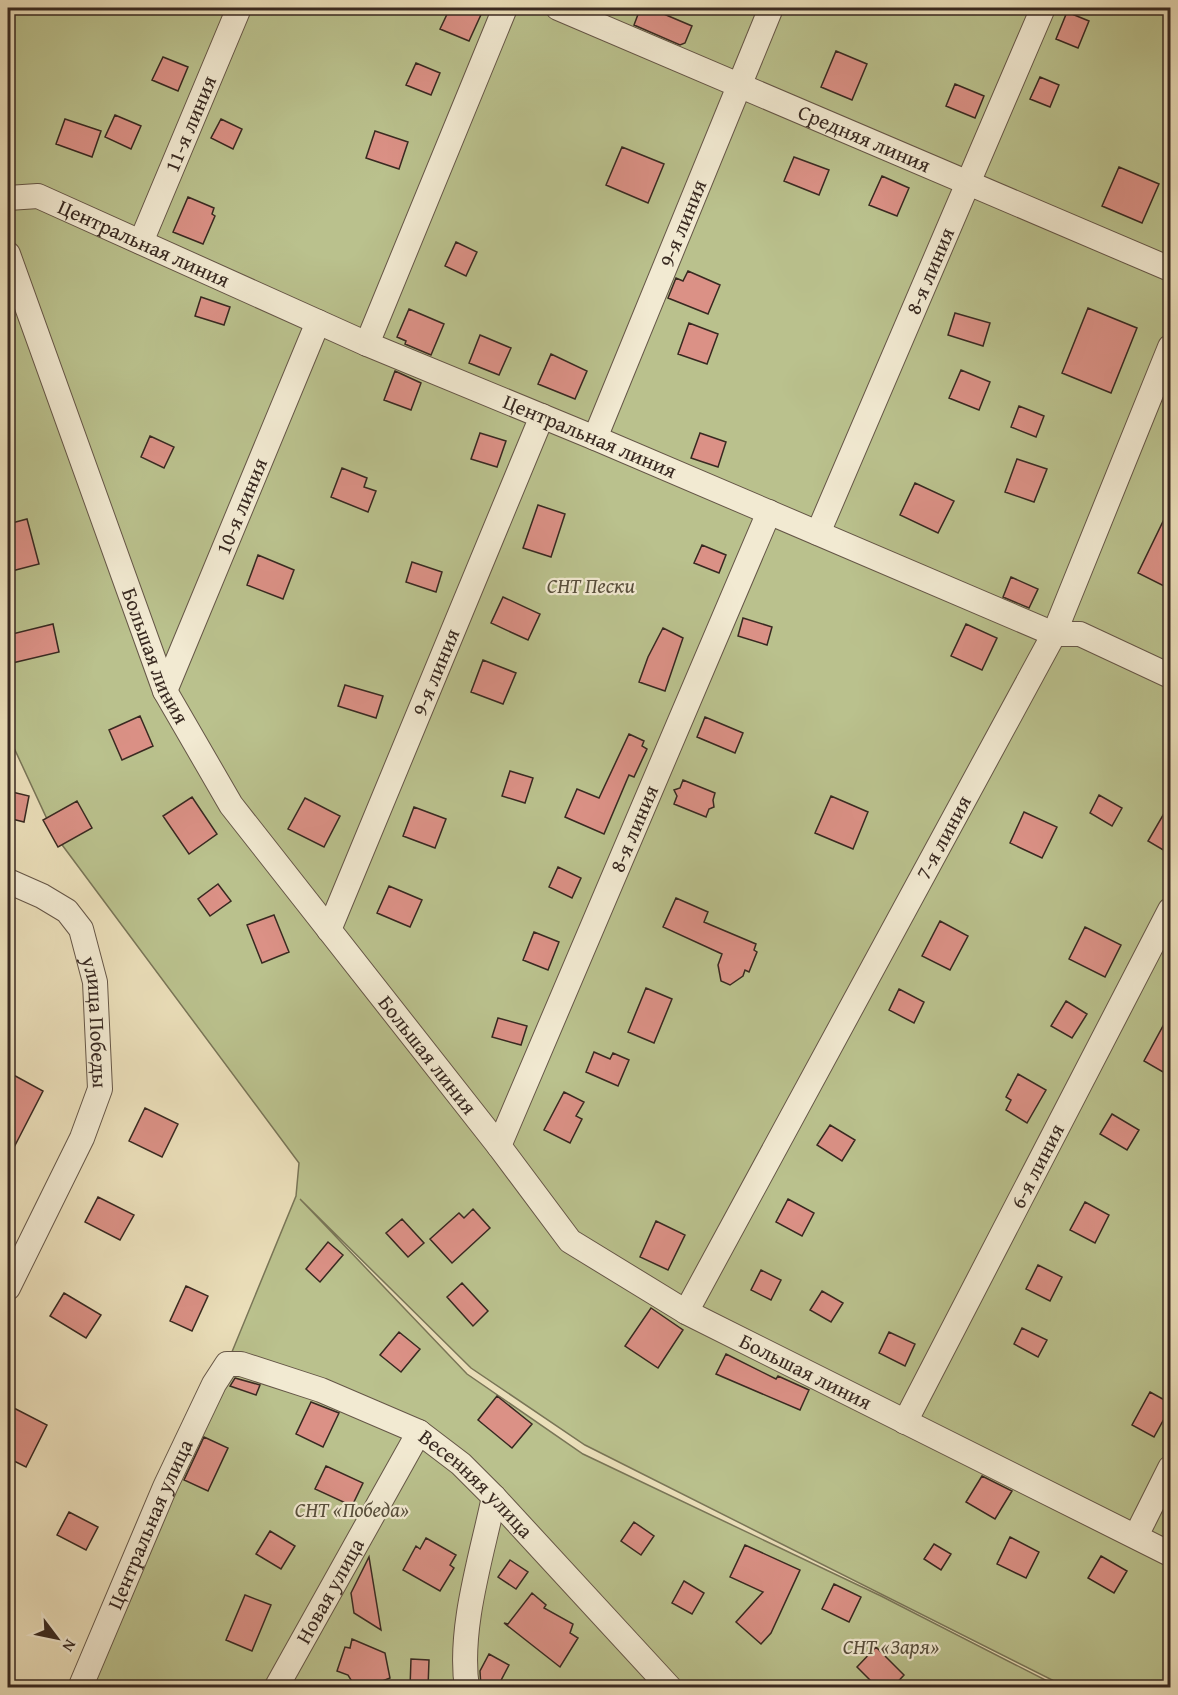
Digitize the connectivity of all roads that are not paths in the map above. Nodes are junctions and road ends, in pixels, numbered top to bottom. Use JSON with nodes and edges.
{"nodes":[{"id":1,"x":239,"y":8,"type":"edge"},
{"id":2,"x":505,"y":8,"type":"edge"},
{"id":3,"x":558,"y":8,"type":"edge"},
{"id":4,"x":771,"y":8,"type":"edge"},
{"id":5,"x":1043,"y":8,"type":"edge"},
{"id":6,"x":740,"y":85,"type":"junction"},
{"id":7,"x":968,"y":183,"type":"junction"},
{"id":8,"x":8,"y":198,"type":"edge"},
{"id":9,"x":141,"y":242,"type":"junction"},
{"id":10,"x":8,"y":254,"type":"edge"},
{"id":11,"x":1170,"y":269,"type":"edge"},
{"id":12,"x":318,"y":322,"type":"junction"},
{"id":13,"x":367,"y":344,"type":"junction"},
{"id":14,"x":1170,"y":347,"type":"edge"},
{"id":15,"x":542,"y":416,"type":"junction"},
{"id":16,"x":596,"y":438,"type":"junction"},
{"id":17,"x":769,"y":512,"type":"junction"},
{"id":18,"x":818,"y":533,"type":"junction"},
{"id":19,"x":1054,"y":634,"type":"junction"},
{"id":20,"x":1170,"y":673,"type":"edge"},
{"id":21,"x":165,"y":691,"type":"junction"},
{"id":22,"x":9,"y":886,"type":"edge"},
{"id":23,"x":1170,"y":910,"type":"edge"},
{"id":24,"x":329,"y":930,"type":"junction"},
{"id":25,"x":499,"y":1146,"type":"junction"},
{"id":26,"x":8,"y":1288,"type":"edge"},
{"id":27,"x":686,"y":1312,"type":"junction"},
{"id":28,"x":226,"y":1364,"type":"joint"},
{"id":29,"x":905,"y":1422,"type":"junction"},
{"id":30,"x":419,"y":1432,"type":"junction"},
{"id":31,"x":1170,"y":1468,"type":"edge"},
{"id":32,"x":494,"y":1497,"type":"junction"},
{"id":33,"x":1136,"y":1536,"type":"junction"},
{"id":34,"x":1170,"y":1554,"type":"edge"},
{"id":35,"x":80,"y":1688,"type":"edge"},
{"id":36,"x":276,"y":1688,"type":"edge"},
{"id":37,"x":467,"y":1688,"type":"edge"},
{"id":38,"x":670,"y":1688,"type":"edge"}],
"edges":[{"from":1,"to":9,"type":"street","name":"11-я линия"},
{"from":2,"to":13,"type":"street"},
{"from":3,"to":6,"type":"street","name":"Средняя линия"},
{"from":4,"to":6,"type":"street","name":"9-я линия"},
{"from":5,"to":7,"type":"street","name":"8-я линия"},
{"from":6,"to":7,"type":"street","name":"Средняя линия"},
{"from":6,"to":16,"type":"street","name":"9-я линия"},
{"from":7,"to":11,"type":"street","name":"Средняя линия"},
{"from":7,"to":18,"type":"street","name":"8-я линия"},
{"from":8,"to":9,"type":"street","name":"Центральная линия"},
{"from":9,"to":12,"type":"street","name":"Центральная линия"},
{"from":10,"to":21,"type":"street","name":"Большая линия"},
{"from":12,"to":13,"type":"street","name":"Центральная линия"},
{"from":12,"to":21,"type":"street","name":"10-я линия"},
{"from":13,"to":15,"type":"street","name":"Центральная линия"},
{"from":14,"to":19,"type":"street","name":"7-я линия"},
{"from":15,"to":16,"type":"street","name":"Центральная линия"},
{"from":15,"to":24,"type":"street","name":"9-я линия"},
{"from":16,"to":17,"type":"street","name":"Центральная линия"},
{"from":17,"to":18,"type":"street","name":"Центральная линия"},
{"from":17,"to":25,"type":"street","name":"8-я линия"},
{"from":18,"to":19,"type":"street","name":"Центральная линия"},
{"from":19,"to":20,"type":"street","name":"Центральная линия"},
{"from":19,"to":27,"type":"street","name":"7-я линия"},
{"from":21,"to":24,"type":"street","name":"Большая линия"},
{"from":22,"to":26,"type":"street","name":"улица Победы"},
{"from":23,"to":29,"type":"street","name":"6-я линия"},
{"from":24,"to":25,"type":"street","name":"Большая линия"},
{"from":25,"to":27,"type":"street","name":"Большая линия"},
{"from":27,"to":29,"type":"street","name":"Большая линия"},
{"from":28,"to":30,"type":"street","name":"Весенняя улица"},
{"from":28,"to":35,"type":"street","name":"Центральная улица"},
{"from":29,"to":33,"type":"street","name":"Большая линия"},
{"from":30,"to":32,"type":"street","name":"Весенняя улица"},
{"from":30,"to":36,"type":"street","name":"Новая улица"},
{"from":31,"to":33,"type":"street"},
{"from":32,"to":37,"type":"street"},
{"from":32,"to":38,"type":"street","name":"Весенняя улица"},
{"from":33,"to":34,"type":"street","name":"Большая линия"}]}
